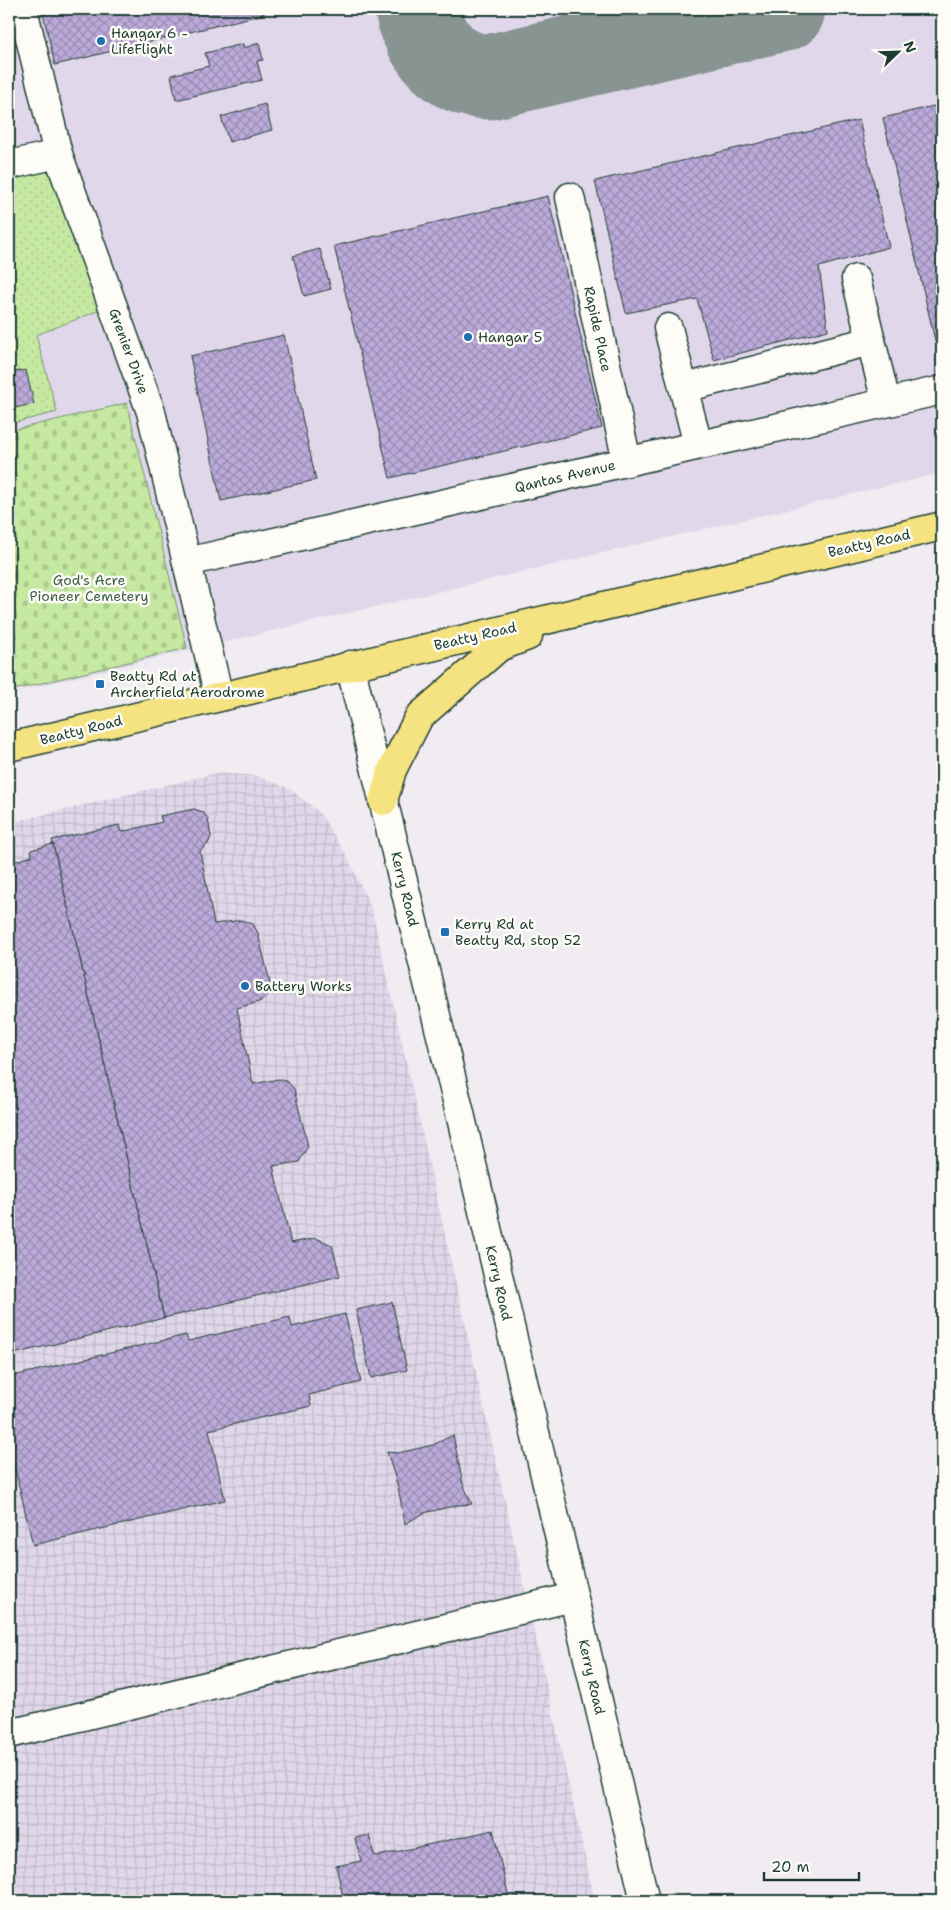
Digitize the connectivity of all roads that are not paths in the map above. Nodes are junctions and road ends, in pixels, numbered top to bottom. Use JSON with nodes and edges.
{"nodes":[{"id":1,"x":23,"y":9,"type":"edge"},
{"id":2,"x":58,"y":154,"type":"junction"},
{"id":3,"x":9,"y":165,"type":"edge"},
{"id":4,"x":570,"y":196,"type":"dead end"},
{"id":5,"x":856,"y":279,"type":"dead end"},
{"id":6,"x":668,"y":328,"type":"dead end"},
{"id":7,"x":871,"y":341,"type":"junction"},
{"id":8,"x":684,"y":388,"type":"junction"},
{"id":9,"x":942,"y":390,"type":"edge"},
{"id":10,"x":886,"y":402,"type":"junction"},
{"id":11,"x":698,"y":445,"type":"junction"},
{"id":12,"x":627,"y":462,"type":"junction"},
{"id":13,"x":942,"y":526,"type":"edge"},
{"id":14,"x":187,"y":562,"type":"junction"},
{"id":15,"x":628,"y":600,"type":"junction"},
{"id":16,"x":350,"y":665,"type":"junction"},
{"id":17,"x":218,"y":697,"type":"junction"},
{"id":18,"x":9,"y":748,"type":"edge"},
{"id":19,"x":383,"y":801,"type":"junction"},
{"id":20,"x":573,"y":1597,"type":"junction"},
{"id":21,"x":9,"y":1734,"type":"edge"},
{"id":22,"x":645,"y":1901,"type":"edge"}],
"edges":[{"from":1,"to":2,"type":"street","name":"Grenier Drive"},
{"from":2,"to":3,"type":"street"},
{"from":2,"to":14,"type":"street","name":"Grenier Drive"},
{"from":4,"to":12,"type":"street","name":"Rapide Place"},
{"from":5,"to":7,"type":"street"},
{"from":6,"to":8,"type":"street"},
{"from":7,"to":8,"type":"street"},
{"from":7,"to":10,"type":"street"},
{"from":8,"to":11,"type":"street"},
{"from":9,"to":10,"type":"street","name":"Qantas Avenue"},
{"from":10,"to":11,"type":"street","name":"Qantas Avenue"},
{"from":11,"to":12,"type":"street","name":"Qantas Avenue"},
{"from":12,"to":14,"type":"street","name":"Qantas Avenue"},
{"from":13,"to":15,"type":"main road","name":"Beatty Road"},
{"from":14,"to":17,"type":"street","name":"Grenier Drive"},
{"from":15,"to":16,"type":"main road","name":"Beatty Road"},
{"from":15,"to":19,"type":"main road"},
{"from":16,"to":17,"type":"main road","name":"Beatty Road"},
{"from":16,"to":19,"type":"street","name":"Kerry Road"},
{"from":17,"to":18,"type":"main road","name":"Beatty Road"},
{"from":19,"to":20,"type":"street","name":"Kerry Road"},
{"from":20,"to":21,"type":"street"},
{"from":20,"to":22,"type":"street","name":"Kerry Road"}]}
